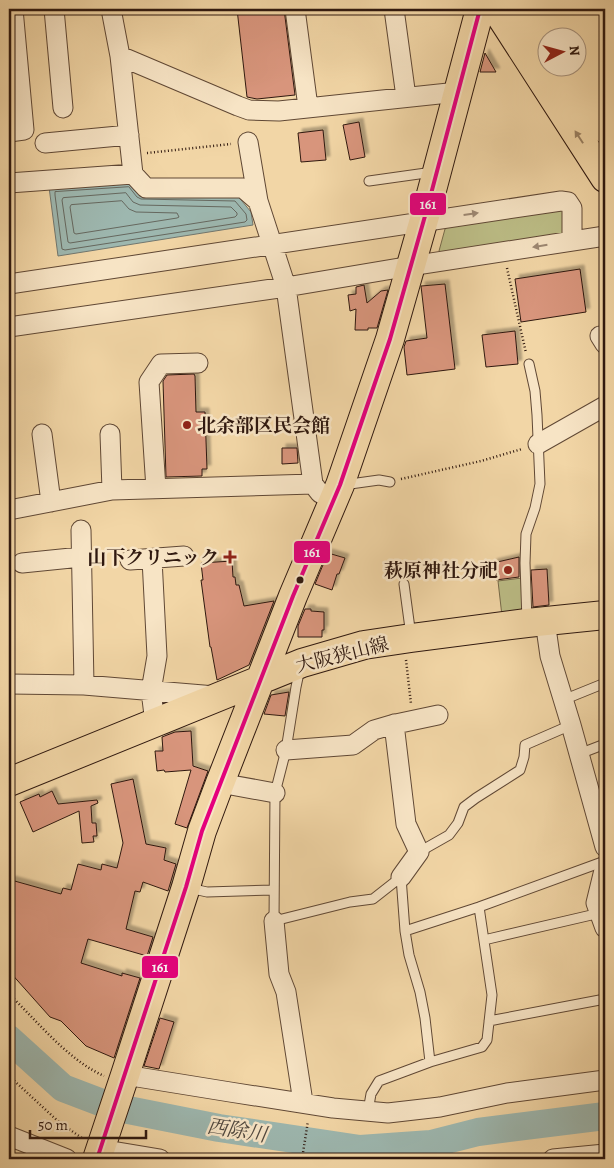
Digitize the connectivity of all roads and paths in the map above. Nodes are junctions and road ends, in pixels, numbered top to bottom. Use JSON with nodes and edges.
{"nodes":[{"id":1,"x":12,"y":9,"type":"edge"},
{"id":2,"x":54,"y":9,"type":"edge"},
{"id":3,"x":111,"y":9,"type":"edge"},
{"id":4,"x":295,"y":9,"type":"edge"},
{"id":5,"x":394,"y":9,"type":"edge"},
{"id":6,"x":480,"y":9,"type":"edge"},
{"id":7,"x":496,"y":9,"type":"edge"},
{"id":8,"x":528,"y":9,"type":"edge"},
{"id":9,"x":558,"y":9,"type":"edge"},
{"id":10,"x":587,"y":9,"type":"edge"},
{"id":11,"x":540,"y":28,"type":"edge"},
{"id":12,"x":570,"y":28,"type":"edge"},
{"id":13,"x":605,"y":37,"type":"edge"},
{"id":14,"x":586,"y":53,"type":"edge"},
{"id":15,"x":120,"y":56,"type":"junction"},
{"id":16,"x":572,"y":78,"type":"edge"},
{"id":17,"x":605,"y":82,"type":"edge"},
{"id":18,"x":458,"y":92,"type":"junction"},
{"id":19,"x":406,"y":97,"type":"junction"},
{"id":20,"x":308,"y":107,"type":"junction"},
{"id":21,"x":62,"y":108,"type":"dead end"},
{"id":22,"x":605,"y":129,"type":"edge"},
{"id":23,"x":9,"y":132,"type":"edge"},
{"id":24,"x":129,"y":135,"type":"junction"},
{"id":25,"x":248,"y":142,"type":"joint"},
{"id":26,"x":45,"y":143,"type":"dead end"},
{"id":27,"x":131,"y":154,"type":"junction"},
{"id":28,"x":436,"y":171,"type":"junction"},
{"id":29,"x":133,"y":174,"type":"junction"},
{"id":30,"x":605,"y":178,"type":"edge"},
{"id":31,"x":369,"y":181,"type":"dead end"},
{"id":32,"x":9,"y":183,"type":"edge"},
{"id":33,"x":258,"y":200,"type":"junction"},
{"id":34,"x":423,"y":221,"type":"junction"},
{"id":35,"x":605,"y":236,"type":"edge"},
{"id":36,"x":572,"y":241,"type":"junction"},
{"id":37,"x":272,"y":245,"type":"junction"},
{"id":38,"x":411,"y":266,"type":"junction"},
{"id":39,"x":506,"y":267,"type":"dead end"},
{"id":40,"x":9,"y":284,"type":"edge"},
{"id":41,"x":286,"y":287,"type":"junction"},
{"id":42,"x":9,"y":327,"type":"edge"},
{"id":43,"x":198,"y":363,"type":"dead end"},
{"id":44,"x":529,"y":364,"type":"joint"},
{"id":45,"x":605,"y":406,"type":"edge"},
{"id":46,"x":42,"y":434,"type":"dead end"},
{"id":47,"x":110,"y":434,"type":"dead end"},
{"id":48,"x":538,"y":446,"type":"junction"},
{"id":49,"x":390,"y":482,"type":"joint"},
{"id":50,"x":156,"y":489,"type":"junction"},
{"id":51,"x":329,"y":489,"type":"junction"},
{"id":52,"x":112,"y":490,"type":"junction"},
{"id":53,"x":51,"y":502,"type":"junction"},
{"id":54,"x":9,"y":510,"type":"edge"},
{"id":55,"x":80,"y":530,"type":"dead end"},
{"id":56,"x":184,"y":556,"type":"dead end"},
{"id":57,"x":81,"y":557,"type":"junction"},
{"id":58,"x":152,"y":559,"type":"junction"},
{"id":59,"x":130,"y":560,"type":"dead end"},
{"id":60,"x":22,"y":563,"type":"dead end"},
{"id":61,"x":404,"y":584,"type":"dead end"},
{"id":62,"x":605,"y":615,"type":"edge"},
{"id":63,"x":536,"y":622,"type":"junction"},
{"id":64,"x":407,"y":638,"type":"junction"},
{"id":65,"x":302,"y":663,"type":"junction"},
{"id":66,"x":261,"y":679,"type":"junction"},
{"id":67,"x":605,"y":683,"type":"edge"},
{"id":68,"x":9,"y":684,"type":"edge"},
{"id":69,"x":84,"y":685,"type":"junction"},
{"id":70,"x":151,"y":691,"type":"junction"},
{"id":71,"x":219,"y":696,"type":"junction"},
{"id":72,"x":563,"y":700,"type":"junction"},
{"id":73,"x":438,"y":715,"type":"dead end"},
{"id":74,"x":413,"y":720,"type":"junction"},
{"id":75,"x":155,"y":723,"type":"junction"},
{"id":76,"x":394,"y":724,"type":"junction"},
{"id":77,"x":571,"y":725,"type":"junction"},
{"id":78,"x":605,"y":744,"type":"edge"},
{"id":79,"x":286,"y":750,"type":"junction"},
{"id":80,"x":579,"y":754,"type":"junction"},
{"id":81,"x":9,"y":782,"type":"edge"},
{"id":82,"x":220,"y":783,"type":"junction"},
{"id":83,"x":275,"y":793,"type":"junction"},
{"id":84,"x":605,"y":847,"type":"edge"},
{"id":85,"x":419,"y":852,"type":"junction"},
{"id":86,"x":605,"y":861,"type":"edge"},
{"id":87,"x":605,"y":866,"type":"edge"},
{"id":88,"x":401,"y":877,"type":"junction"},
{"id":89,"x":186,"y":887,"type":"junction"},
{"id":90,"x":274,"y":890,"type":"junction"},
{"id":91,"x":479,"y":907,"type":"junction"},
{"id":92,"x":274,"y":921,"type":"junction"},
{"id":93,"x":602,"y":921,"type":"edge"},
{"id":94,"x":405,"y":931,"type":"junction"},
{"id":95,"x":484,"y":940,"type":"junction"},
{"id":96,"x":9,"y":994,"type":"edge"},
{"id":97,"x":605,"y":999,"type":"edge"},
{"id":98,"x":489,"y":1021,"type":"junction"},
{"id":99,"x":430,"y":1062,"type":"junction"},
{"id":100,"x":9,"y":1076,"type":"edge"},
{"id":101,"x":118,"y":1079,"type":"junction"},
{"id":102,"x":605,"y":1080,"type":"edge"},
{"id":103,"x":306,"y":1108,"type":"junction"},
{"id":104,"x":368,"y":1111,"type":"junction"},
{"id":105,"x":9,"y":1136,"type":"edge"},
{"id":106,"x":100,"y":1150,"type":"edge"},
{"id":107,"x":605,"y":1154,"type":"edge"},
{"id":108,"x":67,"y":1159,"type":"edge"},
{"id":109,"x":152,"y":1159,"type":"edge"},
{"id":110,"x":302,"y":1159,"type":"edge"},
{"id":111,"x":552,"y":1159,"type":"edge"}],
"edges":[{"from":1,"to":23,"type":"street"},
{"from":2,"to":21,"type":"street"},
{"from":3,"to":15,"type":"street"},
{"from":4,"to":20,"type":"street"},
{"from":5,"to":19,"type":"street"},
{"from":6,"to":18,"type":"main road"},
{"from":30,"to":7,"type":"main road","one_way":true},
{"from":8,"to":11,"type":"main road"},
{"from":9,"to":12,"type":"main road"},
{"from":10,"to":13,"type":"main road"},
{"from":14,"to":17,"type":"main road"},
{"from":15,"to":20,"type":"street"},
{"from":15,"to":24,"type":"street"},
{"from":16,"to":22,"type":"main road"},
{"from":18,"to":19,"type":"street"},
{"from":18,"to":28,"type":"main road"},
{"from":19,"to":20,"type":"street"},
{"from":24,"to":26,"type":"street"},
{"from":24,"to":27,"type":"street"},
{"from":25,"to":27,"type":"path"},
{"from":25,"to":33,"type":"street"},
{"from":27,"to":29,"type":"street"},
{"from":28,"to":31,"type":"lane"},
{"from":28,"to":34,"type":"main road"},
{"from":29,"to":32,"type":"street"},
{"from":29,"to":33,"type":"street"},
{"from":33,"to":37,"type":"street"},
{"from":34,"to":36,"type":"street","one_way":true},
{"from":34,"to":37,"type":"street"},
{"from":34,"to":38,"type":"main road"},
{"from":35,"to":36,"type":"street"},
{"from":36,"to":38,"type":"street","one_way":true},
{"from":37,"to":40,"type":"street"},
{"from":37,"to":41,"type":"street"},
{"from":38,"to":41,"type":"street"},
{"from":38,"to":51,"type":"main road"},
{"from":39,"to":44,"type":"path"},
{"from":41,"to":42,"type":"street"},
{"from":41,"to":51,"type":"street"},
{"from":43,"to":50,"type":"street"},
{"from":44,"to":48,"type":"lane"},
{"from":45,"to":48,"type":"street"},
{"from":46,"to":53,"type":"street"},
{"from":47,"to":52,"type":"street"},
{"from":48,"to":49,"type":"path"},
{"from":48,"to":63,"type":"lane"},
{"from":49,"to":51,"type":"lane"},
{"from":50,"to":51,"type":"street"},
{"from":50,"to":52,"type":"street"},
{"from":51,"to":66,"type":"main road"},
{"from":52,"to":53,"type":"street"},
{"from":53,"to":54,"type":"street"},
{"from":55,"to":57,"type":"street"},
{"from":56,"to":58,"type":"street"},
{"from":57,"to":60,"type":"street"},
{"from":57,"to":69,"type":"street"},
{"from":58,"to":59,"type":"street"},
{"from":58,"to":70,"type":"street"},
{"from":61,"to":64,"type":"lane"},
{"from":62,"to":63,"type":"main road","name":"大阪狭山線"},
{"from":63,"to":64,"type":"main road","name":"大阪狭山線"},
{"from":63,"to":72,"type":"street"},
{"from":64,"to":65,"type":"main road","name":"大阪狭山線"},
{"from":64,"to":74,"type":"path"},
{"from":65,"to":66,"type":"main road","name":"大阪狭山線"},
{"from":65,"to":79,"type":"lane"},
{"from":66,"to":71,"type":"main road","name":"大阪狭山線"},
{"from":66,"to":82,"type":"main road"},
{"from":67,"to":72,"type":"lane"},
{"from":68,"to":69,"type":"street"},
{"from":69,"to":70,"type":"street"},
{"from":70,"to":71,"type":"street"},
{"from":70,"to":75,"type":"street"},
{"from":71,"to":75,"type":"main road","name":"大阪狭山線"},
{"from":72,"to":77,"type":"street"},
{"from":73,"to":74,"type":"street"},
{"from":74,"to":76,"type":"street"},
{"from":75,"to":81,"type":"main road","name":"大阪狭山線"},
{"from":76,"to":79,"type":"street"},
{"from":76,"to":85,"type":"street"},
{"from":77,"to":80,"type":"street"},
{"from":77,"to":85,"type":"lane"},
{"from":78,"to":80,"type":"lane"},
{"from":79,"to":83,"type":"lane"},
{"from":80,"to":84,"type":"street"},
{"from":82,"to":83,"type":"street"},
{"from":82,"to":89,"type":"main road"},
{"from":83,"to":90,"type":"lane"},
{"from":85,"to":88,"type":"street"},
{"from":86,"to":91,"type":"lane"},
{"from":87,"to":93,"type":"street"},
{"from":88,"to":92,"type":"lane"},
{"from":88,"to":94,"type":"lane"},
{"from":89,"to":90,"type":"lane"},
{"from":89,"to":101,"type":"main road"},
{"from":90,"to":92,"type":"lane"},
{"from":91,"to":94,"type":"lane"},
{"from":91,"to":95,"type":"lane"},
{"from":92,"to":103,"type":"street"},
{"from":93,"to":95,"type":"lane"},
{"from":94,"to":99,"type":"lane"},
{"from":95,"to":98,"type":"lane"},
{"from":96,"to":101,"type":"path"},
{"from":97,"to":98,"type":"lane"},
{"from":98,"to":99,"type":"lane"},
{"from":99,"to":104,"type":"lane"},
{"from":100,"to":106,"type":"path"},
{"from":101,"to":103,"type":"street"},
{"from":101,"to":106,"type":"main road"},
{"from":102,"to":104,"type":"street"},
{"from":103,"to":104,"type":"street"},
{"from":103,"to":110,"type":"path"},
{"from":105,"to":108,"type":"street"},
{"from":106,"to":109,"type":"street"},
{"from":107,"to":111,"type":"street"}]}
